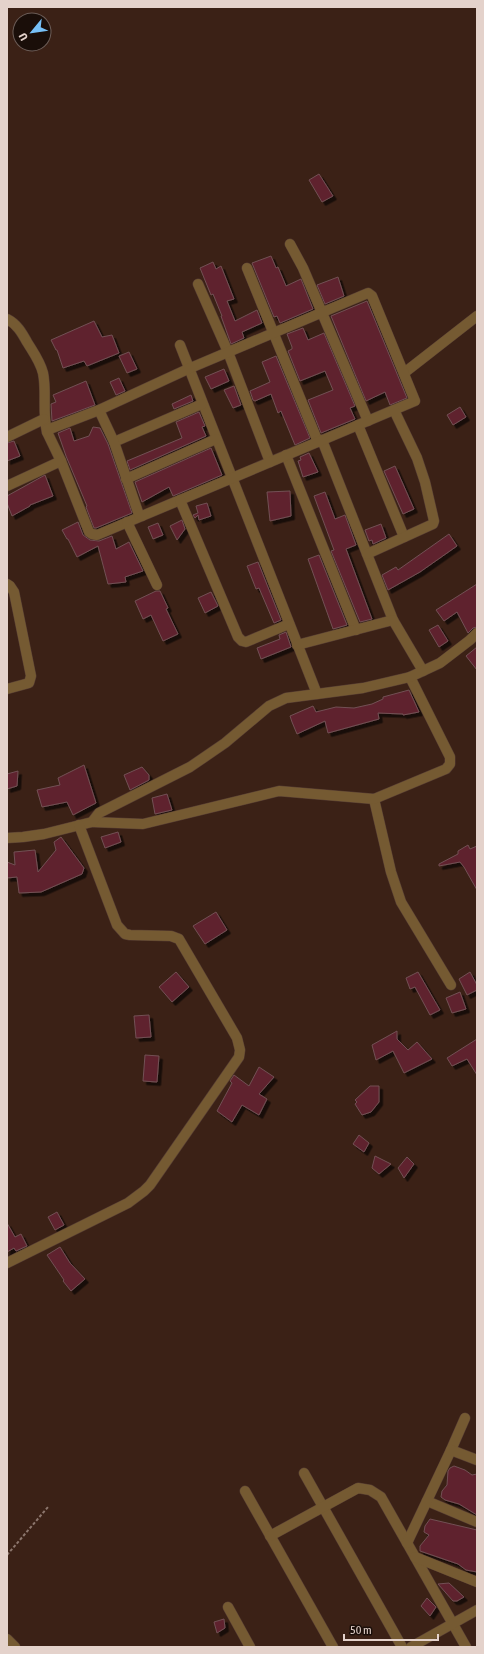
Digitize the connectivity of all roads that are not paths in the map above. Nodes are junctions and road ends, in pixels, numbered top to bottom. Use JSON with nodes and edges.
{"nodes":[{"id":1,"x":290,"y":244,"type":"dead end"},
{"id":2,"x":247,"y":268,"type":"dead end"},
{"id":3,"x":198,"y":284,"type":"dead end"},
{"id":4,"x":321,"y":313,"type":"junction"},
{"id":5,"x":477,"y":316,"type":"edge"},
{"id":6,"x":7,"y":319,"type":"edge"},
{"id":7,"x":274,"y":333,"type":"junction"},
{"id":8,"x":180,"y":345,"type":"dead end"},
{"id":9,"x":228,"y":352,"type":"junction"},
{"id":10,"x":188,"y":369,"type":"junction"},
{"id":11,"x":404,"y":373,"type":"junction"},
{"id":12,"x":202,"y":404,"type":"junction"},
{"id":13,"x":99,"y":410,"type":"junction"},
{"id":14,"x":394,"y":410,"type":"junction"},
{"id":15,"x":44,"y":419,"type":"junction"},
{"id":16,"x":368,"y":421,"type":"junction"},
{"id":17,"x":358,"y":425,"type":"junction"},
{"id":18,"x":47,"y":432,"type":"junction"},
{"id":19,"x":7,"y":437,"type":"edge"},
{"id":20,"x":216,"y":439,"type":"junction"},
{"id":21,"x":320,"y":441,"type":"junction"},
{"id":22,"x":114,"y":442,"type":"junction"},
{"id":23,"x":286,"y":455,"type":"junction"},
{"id":24,"x":61,"y":461,"type":"junction"},
{"id":25,"x":270,"y":462,"type":"junction"},
{"id":26,"x":231,"y":478,"type":"junction"},
{"id":27,"x":126,"y":479,"type":"junction"},
{"id":28,"x":7,"y":486,"type":"edge"},
{"id":29,"x":180,"y":500,"type":"junction"},
{"id":30,"x":142,"y":516,"type":"junction"},
{"id":31,"x":127,"y":522,"type":"junction"},
{"id":32,"x":404,"y":537,"type":"junction"},
{"id":33,"x":367,"y":554,"type":"junction"},
{"id":34,"x":7,"y":584,"type":"edge"},
{"id":35,"x":156,"y":585,"type":"dead end"},
{"id":36,"x":393,"y":620,"type":"junction"},
{"id":37,"x":289,"y":624,"type":"junction"},
{"id":38,"x":356,"y":630,"type":"junction"},
{"id":39,"x":477,"y":633,"type":"edge"},
{"id":40,"x":298,"y":645,"type":"junction"},
{"id":41,"x":423,"y":671,"type":"junction"},
{"id":42,"x":410,"y":677,"type":"junction"},
{"id":43,"x":7,"y":689,"type":"edge"},
{"id":44,"x":317,"y":694,"type":"junction"},
{"id":45,"x":374,"y":799,"type":"junction"},
{"id":46,"x":92,"y":822,"type":"junction"},
{"id":47,"x":79,"y":825,"type":"junction"},
{"id":48,"x":7,"y":838,"type":"edge"},
{"id":49,"x":451,"y":986,"type":"dead end"},
{"id":50,"x":7,"y":1263,"type":"edge"},
{"id":51,"x":465,"y":1418,"type":"dead end"},
{"id":52,"x":451,"y":1450,"type":"junction"},
{"id":53,"x":477,"y":1460,"type":"edge"},
{"id":54,"x":304,"y":1473,"type":"dead end"},
{"id":55,"x":245,"y":1491,"type":"dead end"},
{"id":56,"x":427,"y":1501,"type":"junction"},
{"id":57,"x":323,"y":1507,"type":"junction"},
{"id":58,"x":477,"y":1522,"type":"edge"},
{"id":59,"x":270,"y":1536,"type":"junction"},
{"id":60,"x":407,"y":1543,"type":"junction"},
{"id":61,"x":415,"y":1557,"type":"junction"},
{"id":62,"x":477,"y":1582,"type":"edge"},
{"id":63,"x":228,"y":1607,"type":"dead end"},
{"id":64,"x":477,"y":1610,"type":"edge"},
{"id":65,"x":454,"y":1623,"type":"junction"},
{"id":66,"x":7,"y":1639,"type":"edge"},
{"id":67,"x":15,"y":1647,"type":"edge"},
{"id":68,"x":250,"y":1647,"type":"edge"},
{"id":69,"x":333,"y":1647,"type":"edge"},
{"id":70,"x":402,"y":1647,"type":"edge"},
{"id":71,"x":412,"y":1647,"type":"edge"},
{"id":72,"x":466,"y":1647,"type":"edge"}],
"edges":[{"from":1,"to":4,"type":"street"},
{"from":2,"to":7,"type":"street"},
{"from":3,"to":9,"type":"street"},
{"from":4,"to":7,"type":"street"},
{"from":4,"to":11,"type":"street"},
{"from":4,"to":16,"type":"street"},
{"from":5,"to":11,"type":"street"},
{"from":6,"to":15,"type":"street"},
{"from":7,"to":9,"type":"street"},
{"from":7,"to":21,"type":"street"},
{"from":8,"to":10,"type":"street"},
{"from":9,"to":10,"type":"street"},
{"from":9,"to":25,"type":"street"},
{"from":10,"to":12,"type":"street"},
{"from":10,"to":13,"type":"street"},
{"from":11,"to":14,"type":"street"},
{"from":12,"to":20,"type":"street"},
{"from":12,"to":22,"type":"street"},
{"from":13,"to":18,"type":"street"},
{"from":13,"to":22,"type":"street"},
{"from":14,"to":16,"type":"street"},
{"from":14,"to":32,"type":"street"},
{"from":15,"to":18,"type":"street"},
{"from":15,"to":19,"type":"street"},
{"from":16,"to":17,"type":"street"},
{"from":17,"to":21,"type":"street"},
{"from":17,"to":32,"type":"street"},
{"from":18,"to":24,"type":"street"},
{"from":20,"to":26,"type":"street"},
{"from":20,"to":27,"type":"street"},
{"from":21,"to":23,"type":"street"},
{"from":21,"to":33,"type":"street"},
{"from":22,"to":27,"type":"street"},
{"from":23,"to":25,"type":"street"},
{"from":23,"to":38,"type":"street"},
{"from":24,"to":28,"type":"street"},
{"from":24,"to":31,"type":"street"},
{"from":25,"to":26,"type":"street"},
{"from":26,"to":29,"type":"street"},
{"from":26,"to":37,"type":"street"},
{"from":27,"to":30,"type":"street"},
{"from":29,"to":30,"type":"street"},
{"from":29,"to":37,"type":"street"},
{"from":30,"to":31,"type":"street"},
{"from":31,"to":35,"type":"street"},
{"from":32,"to":33,"type":"street"},
{"from":33,"to":36,"type":"street"},
{"from":34,"to":43,"type":"street"},
{"from":36,"to":38,"type":"street"},
{"from":36,"to":41,"type":"street"},
{"from":37,"to":40,"type":"street"},
{"from":38,"to":40,"type":"street"},
{"from":39,"to":41,"type":"street"},
{"from":40,"to":44,"type":"street"},
{"from":41,"to":42,"type":"street"},
{"from":42,"to":44,"type":"street"},
{"from":42,"to":45,"type":"street"},
{"from":44,"to":46,"type":"street"},
{"from":45,"to":46,"type":"street"},
{"from":45,"to":49,"type":"street"},
{"from":46,"to":47,"type":"street"},
{"from":47,"to":48,"type":"street"},
{"from":47,"to":50,"type":"street"},
{"from":51,"to":52,"type":"street"},
{"from":52,"to":53,"type":"street"},
{"from":52,"to":56,"type":"street"},
{"from":54,"to":57,"type":"street"},
{"from":55,"to":59,"type":"street"},
{"from":56,"to":58,"type":"street"},
{"from":56,"to":60,"type":"street"},
{"from":57,"to":59,"type":"street"},
{"from":57,"to":60,"type":"street"},
{"from":57,"to":70,"type":"street"},
{"from":59,"to":69,"type":"street"},
{"from":60,"to":61,"type":"street"},
{"from":61,"to":62,"type":"street"},
{"from":61,"to":65,"type":"street"},
{"from":63,"to":68,"type":"street"},
{"from":64,"to":65,"type":"street"},
{"from":65,"to":71,"type":"street"},
{"from":65,"to":72,"type":"street"},
{"from":66,"to":67,"type":"street"}]}
